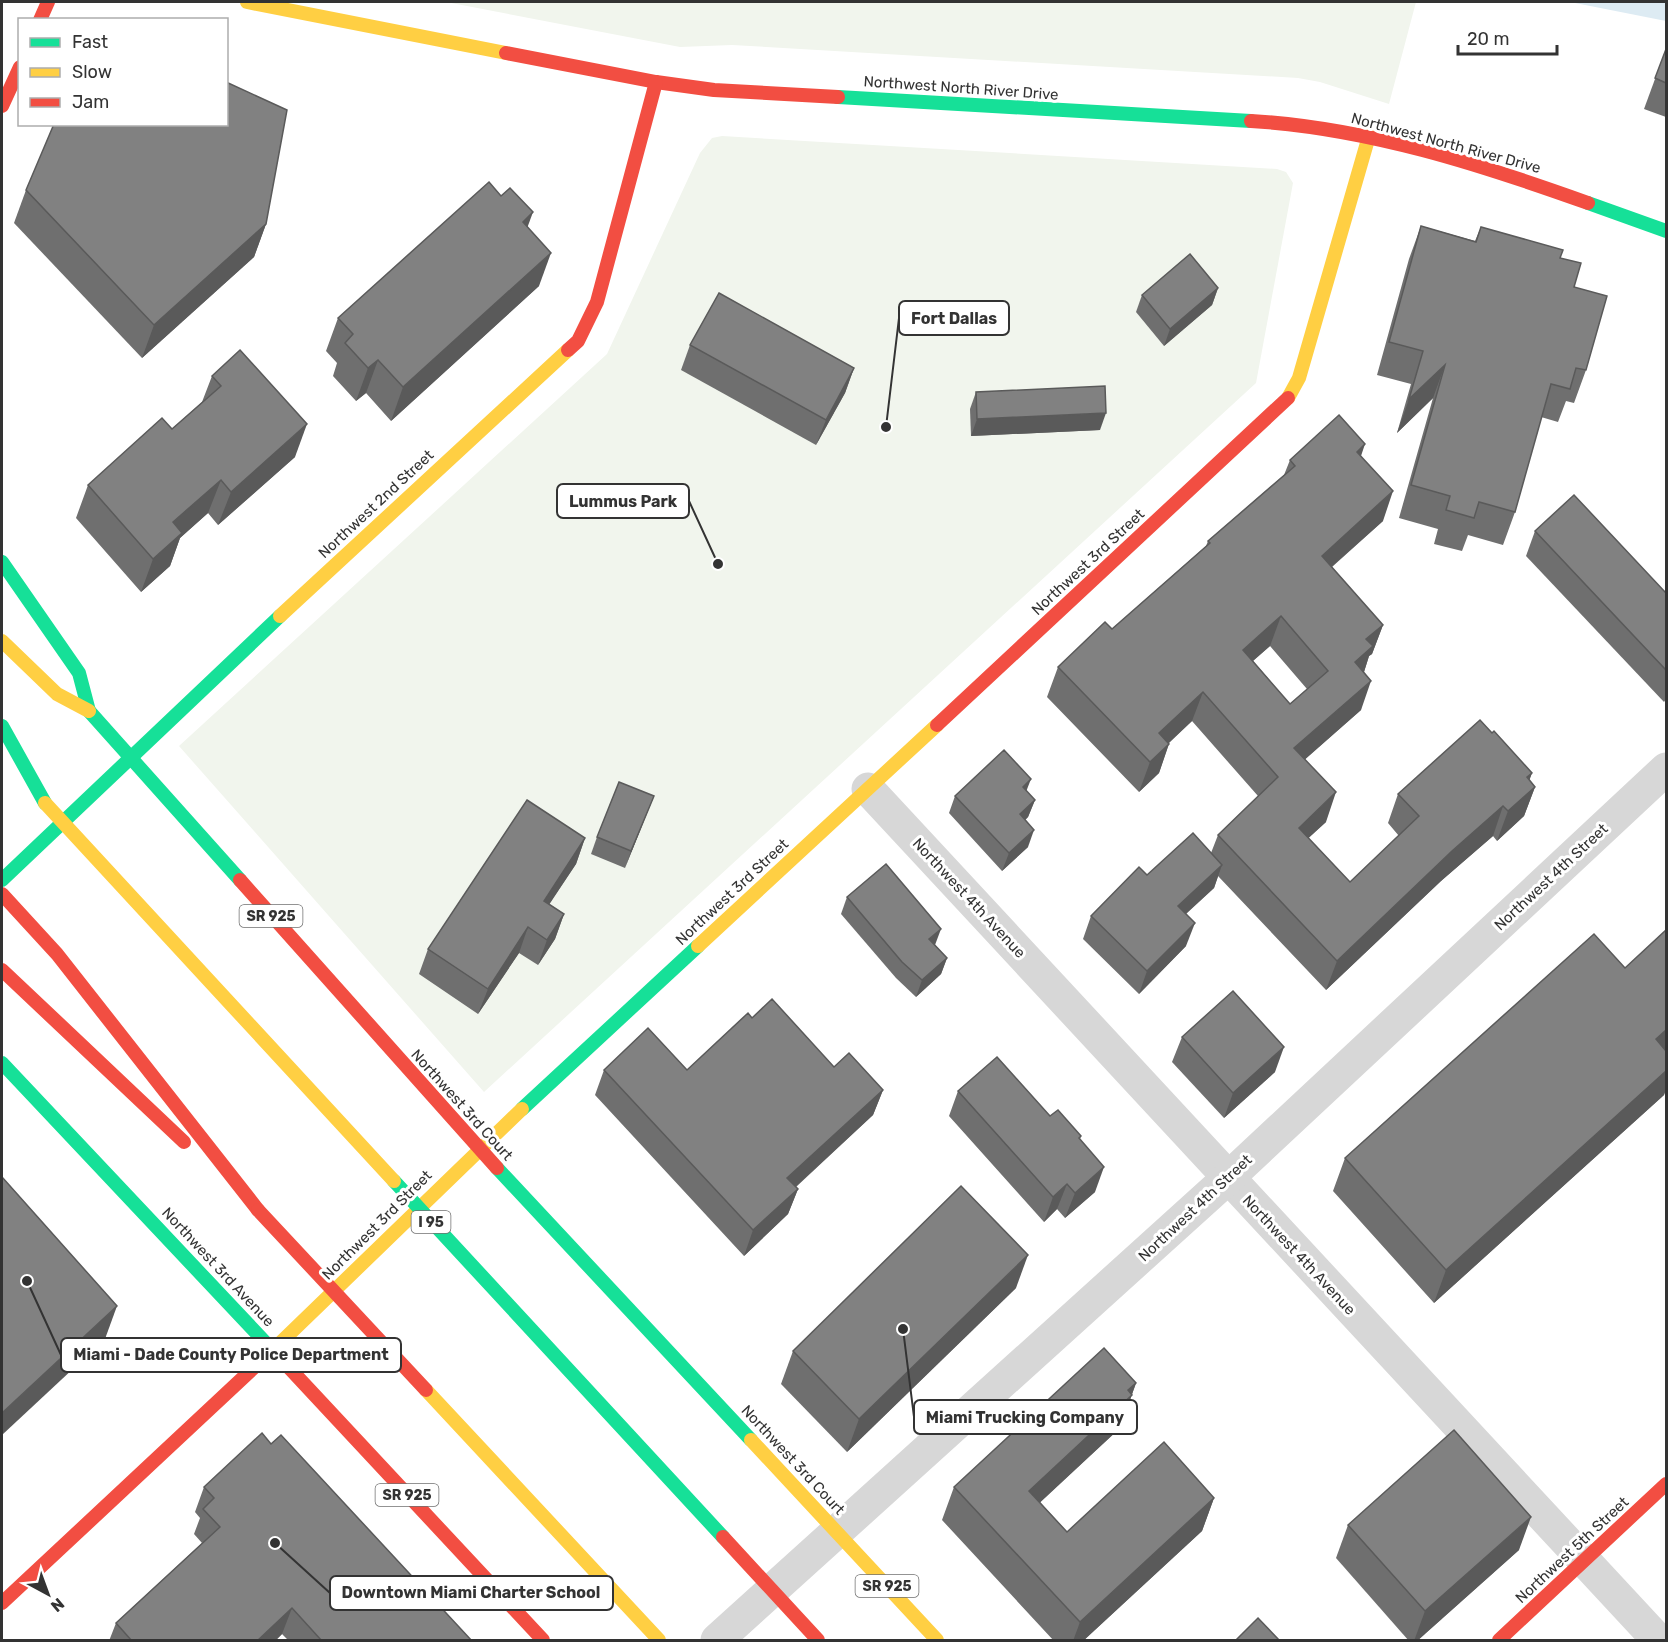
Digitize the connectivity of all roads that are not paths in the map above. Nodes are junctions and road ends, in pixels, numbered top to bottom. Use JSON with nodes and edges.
{"nodes":[{"id":1,"x":48,"y":2,"type":"edge"},
{"id":2,"x":247,"y":2,"type":"edge"},
{"id":3,"x":41,"y":18,"type":"edge"},
{"id":4,"x":18,"y":71,"type":"edge"},
{"id":5,"x":656,"y":82,"type":"junction"},
{"id":6,"x":2,"y":106,"type":"edge"},
{"id":7,"x":1369,"y":136,"type":"junction"},
{"id":8,"x":1666,"y":231,"type":"edge"},
{"id":9,"x":2,"y":562,"type":"edge"},
{"id":10,"x":2,"y":641,"type":"edge"},
{"id":11,"x":89,"y":711,"type":"junction"},
{"id":12,"x":2,"y":726,"type":"edge"},
{"id":13,"x":129,"y":758,"type":"junction"},
{"id":14,"x":9,"y":767,"type":"dead end"},
{"id":15,"x":1666,"y":769,"type":"edge"},
{"id":16,"x":868,"y":789,"type":"junction"},
{"id":17,"x":45,"y":803,"type":"junction"},
{"id":18,"x":2,"y":879,"type":"edge"},
{"id":19,"x":2,"y":894,"type":"edge"},
{"id":20,"x":2,"y":970,"type":"edge"},
{"id":21,"x":2,"y":1063,"type":"edge"},
{"id":22,"x":2,"y":1082,"type":"edge"},
{"id":23,"x":38,"y":1104,"type":"junction"},
{"id":24,"x":479,"y":1149,"type":"junction"},
{"id":25,"x":1228,"y":1178,"type":"junction"},
{"id":26,"x":258,"y":1210,"type":"junction"},
{"id":27,"x":272,"y":1350,"type":"junction"},
{"id":28,"x":1666,"y":1484,"type":"edge"},
{"id":29,"x":837,"y":1532,"type":"junction"},
{"id":30,"x":1584,"y":1563,"type":"junction"},
{"id":31,"x":2,"y":1603,"type":"edge"},
{"id":32,"x":543,"y":1641,"type":"edge"},
{"id":33,"x":659,"y":1641,"type":"edge"},
{"id":34,"x":717,"y":1641,"type":"edge"},
{"id":35,"x":818,"y":1641,"type":"edge"},
{"id":36,"x":937,"y":1641,"type":"edge"},
{"id":37,"x":1499,"y":1641,"type":"edge"},
{"id":38,"x":1658,"y":1641,"type":"edge"}],
"edges":[{"from":1,"to":3,"type":"main road"},
{"from":2,"to":5,"type":"main road","name":"Northwest North River Drive"},
{"from":4,"to":6,"type":"main road"},
{"from":5,"to":7,"type":"main road","name":"Northwest North River Drive"},
{"from":5,"to":13,"type":"main road","name":"Northwest 2nd Street"},
{"from":7,"to":8,"type":"main road","name":"Northwest North River Drive"},
{"from":7,"to":16,"type":"main road","name":"Northwest 3rd Street"},
{"from":9,"to":11,"type":"main road","name":"Northwest 3rd Court","number":"SR 925"},
{"from":10,"to":11,"type":"main road"},
{"from":11,"to":13,"type":"main road","name":"Northwest 3rd Court","number":"SR 925"},
{"from":12,"to":17,"type":"main road"},
{"from":13,"to":18,"type":"main road","name":"Northwest 2nd Street"},
{"from":13,"to":24,"type":"main road","name":"Northwest 3rd Court","number":"SR 925"},
{"from":14,"to":17,"type":"main road","number":"I 95"},
{"from":15,"to":25,"type":"street","name":"Northwest 4th Street"},
{"from":16,"to":24,"type":"main road","name":"Northwest 3rd Street"},
{"from":16,"to":25,"type":"street","name":"Northwest 4th Avenue"},
{"from":17,"to":35,"type":"main road","number":"I 95","bridge":true},
{"from":19,"to":26,"type":"main road"},
{"from":20,"to":26,"type":"main road"},
{"from":21,"to":23,"type":"main road","name":"Northwest 3rd Avenue"},
{"from":22,"to":23,"type":"main road","name":"Northwest 3rd Avenue","number":"SR 925"},
{"from":23,"to":27,"type":"main road","name":"Northwest 3rd Avenue","number":"SR 925"},
{"from":24,"to":27,"type":"main road","name":"Northwest 3rd Street"},
{"from":24,"to":29,"type":"main road","name":"Northwest 3rd Court","number":"SR 925"},
{"from":25,"to":29,"type":"street","name":"Northwest 4th Street"},
{"from":25,"to":30,"type":"street","name":"Northwest 4th Avenue"},
{"from":26,"to":33,"type":"main road","bridge":true},
{"from":27,"to":31,"type":"main road","name":"Northwest 3rd Street"},
{"from":27,"to":32,"type":"main road","name":"Northwest 3rd Avenue","number":"SR 925"},
{"from":28,"to":30,"type":"main road","name":"Northwest 5th Street"},
{"from":29,"to":34,"type":"street","name":"Northwest 4th Street"},
{"from":29,"to":36,"type":"main road","name":"Northwest 3rd Court","number":"SR 925"},
{"from":30,"to":37,"type":"main road","name":"Northwest 5th Street"},
{"from":30,"to":38,"type":"street","name":"Northwest 4th Avenue"}]}
